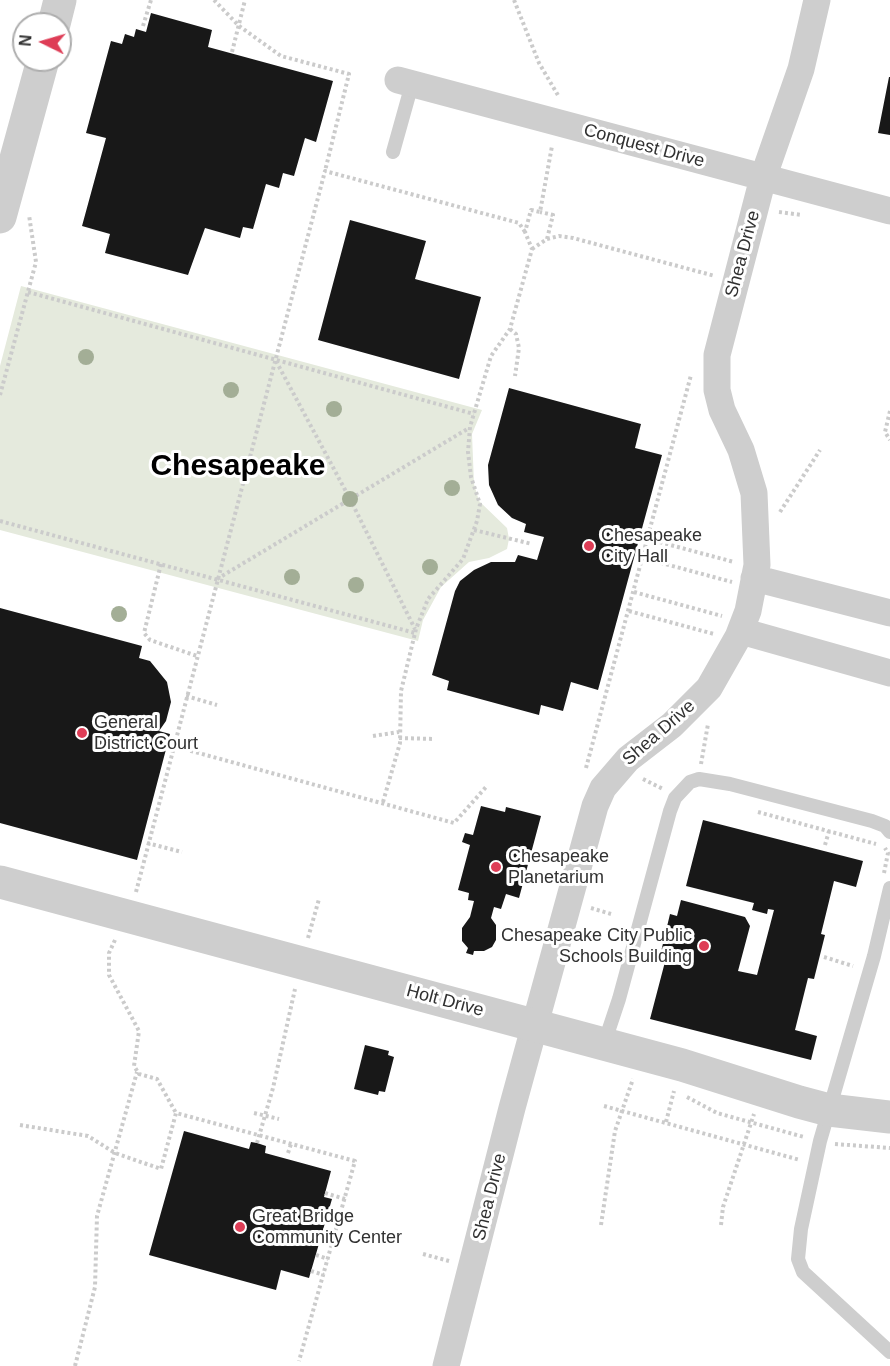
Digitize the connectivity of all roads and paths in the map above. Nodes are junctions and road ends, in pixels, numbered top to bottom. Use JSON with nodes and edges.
{"nodes":[{"id":1,"x":151,"y":0,"type":"edge"},
{"id":2,"x":214,"y":0,"type":"edge"},
{"id":3,"x":245,"y":0,"type":"edge"},
{"id":4,"x":514,"y":0,"type":"edge"},
{"id":5,"x":817,"y":0,"type":"edge"},
{"id":6,"x":143,"y":26,"type":"dead end"},
{"id":7,"x":239,"y":26,"type":"junction"},
{"id":8,"x":232,"y":52,"type":"dead end"},
{"id":9,"x":39,"y":72,"type":"edge"},
{"id":10,"x":405,"y":82,"type":"joint"},
{"id":11,"x":556,"y":122,"type":"junction"},
{"id":12,"x":393,"y":152,"type":"dead end"},
{"id":13,"x":325,"y":171,"type":"junction"},
{"id":14,"x":763,"y":178,"type":"junction"},
{"id":15,"x":5,"y":185,"type":"edge"},
{"id":16,"x":755,"y":207,"type":"junction"},
{"id":17,"x":890,"y":211,"type":"edge"},
{"id":18,"x":540,"y":212,"type":"junction"},
{"id":19,"x":812,"y":217,"type":"dead end"},
{"id":20,"x":525,"y":232,"type":"junction"},
{"id":21,"x":547,"y":239,"type":"junction"},
{"id":22,"x":532,"y":249,"type":"junction"},
{"id":23,"x":720,"y":266,"type":"dead end"},
{"id":24,"x":28,"y":292,"type":"junction"},
{"id":25,"x":510,"y":329,"type":"junction"},
{"id":26,"x":276,"y":360,"type":"junction"},
{"id":27,"x":693,"y":368,"type":"dead end"},
{"id":28,"x":515,"y":376,"type":"dead end"},
{"id":29,"x":0,"y":395,"type":"edge"},
{"id":30,"x":890,"y":411,"type":"edge"},
{"id":31,"x":474,"y":414,"type":"junction"},
{"id":32,"x":470,"y":427,"type":"junction"},
{"id":33,"x":890,"y":440,"type":"edge"},
{"id":34,"x":351,"y":499,"type":"junction"},
{"id":35,"x":0,"y":520,"type":"edge"},
{"id":36,"x":474,"y":531,"type":"junction"},
{"id":37,"x":648,"y":538,"type":"junction"},
{"id":38,"x":531,"y":544,"type":"dead end"},
{"id":39,"x":642,"y":558,"type":"junction"},
{"id":40,"x":161,"y":564,"type":"junction"},
{"id":41,"x":741,"y":574,"type":"junction"},
{"id":42,"x":217,"y":579,"type":"junction"},
{"id":43,"x":634,"y":592,"type":"junction"},
{"id":44,"x":629,"y":611,"type":"junction"},
{"id":45,"x":890,"y":613,"type":"edge"},
{"id":46,"x":727,"y":627,"type":"junction"},
{"id":47,"x":415,"y":631,"type":"junction"},
{"id":48,"x":197,"y":656,"type":"junction"},
{"id":49,"x":890,"y":673,"type":"edge"},
{"id":50,"x":186,"y":696,"type":"junction"},
{"id":51,"x":217,"y":705,"type":"dead end"},
{"id":52,"x":399,"y":735,"type":"junction"},
{"id":53,"x":374,"y":736,"type":"dead end"},
{"id":54,"x":434,"y":739,"type":"dead end"},
{"id":55,"x":173,"y":746,"type":"junction"},
{"id":56,"x":583,"y":778,"type":"dead end"},
{"id":57,"x":486,"y":787,"type":"dead end"},
{"id":58,"x":383,"y":802,"type":"junction"},
{"id":59,"x":749,"y":810,"type":"dead end"},
{"id":60,"x":829,"y":831,"type":"junction"},
{"id":61,"x":890,"y":832,"type":"edge"},
{"id":62,"x":147,"y":843,"type":"junction"},
{"id":63,"x":825,"y":845,"type":"dead end"},
{"id":64,"x":182,"y":852,"type":"dead end"},
{"id":65,"x":0,"y":882,"type":"edge"},
{"id":66,"x":886,"y":885,"type":"edge"},
{"id":67,"x":319,"y":898,"type":"dead end"},
{"id":68,"x":125,"y":916,"type":"junction"},
{"id":69,"x":825,"y":957,"type":"dead end"},
{"id":70,"x":302,"y":963,"type":"junction"},
{"id":71,"x":860,"y":968,"type":"dead end"},
{"id":72,"x":536,"y":1025,"type":"junction"},
{"id":73,"x":604,"y":1044,"type":"junction"},
{"id":74,"x":137,"y":1072,"type":"junction"},
{"id":75,"x":635,"y":1076,"type":"dead end"},
{"id":76,"x":604,"y":1106,"type":"dead end"},
{"id":77,"x":622,"y":1110,"type":"junction"},
{"id":78,"x":829,"y":1110,"type":"junction"},
{"id":79,"x":176,"y":1113,"type":"junction"},
{"id":80,"x":254,"y":1113,"type":"dead end"},
{"id":81,"x":265,"y":1116,"type":"junction"},
{"id":82,"x":890,"y":1117,"type":"edge"},
{"id":83,"x":279,"y":1119,"type":"dead end"},
{"id":84,"x":20,"y":1125,"type":"dead end"},
{"id":85,"x":260,"y":1135,"type":"junction"},
{"id":86,"x":257,"y":1143,"type":"dead end"},
{"id":87,"x":291,"y":1144,"type":"junction"},
{"id":88,"x":115,"y":1153,"type":"junction"},
{"id":89,"x":288,"y":1153,"type":"dead end"},
{"id":90,"x":815,"y":1163,"type":"junction"},
{"id":91,"x":325,"y":1193,"type":"dead end"},
{"id":92,"x":345,"y":1199,"type":"junction"},
{"id":93,"x":601,"y":1225,"type":"dead end"},
{"id":94,"x":455,"y":1252,"type":"dead end"},
{"id":95,"x":423,"y":1254,"type":"dead end"},
{"id":96,"x":316,"y":1255,"type":"dead end"},
{"id":97,"x":328,"y":1259,"type":"junction"},
{"id":98,"x":311,"y":1271,"type":"dead end"},
{"id":99,"x":324,"y":1275,"type":"junction"},
{"id":100,"x":890,"y":1352,"type":"edge"},
{"id":101,"x":299,"y":1361,"type":"dead end"},
{"id":102,"x":75,"y":1366,"type":"edge"},
{"id":103,"x":446,"y":1366,"type":"edge"}],
"edges":[{"from":1,"to":6,"type":"path"},
{"from":2,"to":7,"type":"path"},
{"from":3,"to":7,"type":"path"},
{"from":4,"to":11,"type":"path"},
{"from":5,"to":14,"type":"street","name":"Shea Drive"},
{"from":7,"to":8,"type":"path"},
{"from":7,"to":13,"type":"path"},
{"from":9,"to":15,"type":"street"},
{"from":10,"to":11,"type":"street","name":"Conquest Drive"},
{"from":10,"to":12,"type":"lane"},
{"from":11,"to":14,"type":"street","name":"Conquest Drive"},
{"from":11,"to":18,"type":"path"},
{"from":13,"to":20,"type":"path"},
{"from":13,"to":26,"type":"path"},
{"from":14,"to":16,"type":"street","name":"Shea Drive"},
{"from":14,"to":17,"type":"street","name":"Conquest Drive"},
{"from":15,"to":24,"type":"path"},
{"from":16,"to":19,"type":"path"},
{"from":16,"to":41,"type":"street","name":"Shea Drive"},
{"from":18,"to":20,"type":"path"},
{"from":18,"to":21,"type":"path"},
{"from":20,"to":22,"type":"path"},
{"from":21,"to":22,"type":"path"},
{"from":21,"to":23,"type":"path"},
{"from":22,"to":25,"type":"path"},
{"from":24,"to":26,"type":"path"},
{"from":24,"to":29,"type":"path"},
{"from":25,"to":28,"type":"path"},
{"from":25,"to":31,"type":"path"},
{"from":26,"to":31,"type":"path"},
{"from":26,"to":34,"type":"path"},
{"from":26,"to":42,"type":"path"},
{"from":27,"to":37,"type":"path"},
{"from":30,"to":33,"type":"path"},
{"from":31,"to":32,"type":"path"},
{"from":32,"to":34,"type":"path"},
{"from":32,"to":36,"type":"path"},
{"from":34,"to":42,"type":"path"},
{"from":34,"to":47,"type":"path"},
{"from":35,"to":40,"type":"path"},
{"from":36,"to":38,"type":"path"},
{"from":36,"to":47,"type":"path"},
{"from":37,"to":39,"type":"path"},
{"from":37,"to":41,"type":"path"},
{"from":39,"to":41,"type":"path"},
{"from":39,"to":43,"type":"path"},
{"from":40,"to":42,"type":"path"},
{"from":40,"to":48,"type":"path"},
{"from":41,"to":45,"type":"street"},
{"from":41,"to":46,"type":"street","name":"Shea Drive"},
{"from":42,"to":47,"type":"path"},
{"from":42,"to":48,"type":"path"},
{"from":43,"to":44,"type":"path"},
{"from":43,"to":46,"type":"path"},
{"from":44,"to":46,"type":"path"},
{"from":44,"to":56,"type":"path"},
{"from":46,"to":49,"type":"street"},
{"from":46,"to":72,"type":"street","name":"Shea Drive"},
{"from":47,"to":52,"type":"path"},
{"from":48,"to":50,"type":"path"},
{"from":50,"to":51,"type":"path"},
{"from":50,"to":55,"type":"path"},
{"from":52,"to":53,"type":"path"},
{"from":52,"to":54,"type":"path"},
{"from":52,"to":58,"type":"path"},
{"from":55,"to":58,"type":"path"},
{"from":55,"to":62,"type":"path"},
{"from":57,"to":58,"type":"path"},
{"from":59,"to":60,"type":"path"},
{"from":60,"to":63,"type":"path"},
{"from":60,"to":66,"type":"path"},
{"from":61,"to":73,"type":"lane"},
{"from":62,"to":64,"type":"path"},
{"from":62,"to":68,"type":"path"},
{"from":65,"to":68,"type":"street","name":"Holt Drive"},
{"from":66,"to":78,"type":"lane"},
{"from":67,"to":70,"type":"path"},
{"from":68,"to":70,"type":"street","name":"Holt Drive"},
{"from":68,"to":74,"type":"path"},
{"from":69,"to":71,"type":"path"},
{"from":70,"to":72,"type":"street","name":"Holt Drive"},
{"from":70,"to":81,"type":"path"},
{"from":72,"to":73,"type":"street","name":"Holt Drive"},
{"from":72,"to":103,"type":"street","name":"Shea Drive"},
{"from":73,"to":78,"type":"street","name":"Holt Drive"},
{"from":74,"to":79,"type":"path"},
{"from":74,"to":88,"type":"path"},
{"from":75,"to":77,"type":"path"},
{"from":76,"to":77,"type":"path"},
{"from":77,"to":90,"type":"path"},
{"from":77,"to":93,"type":"path"},
{"from":78,"to":82,"type":"street","name":"Holt Drive"},
{"from":78,"to":90,"type":"lane"},
{"from":79,"to":85,"type":"path"},
{"from":79,"to":88,"type":"path"},
{"from":80,"to":81,"type":"path"},
{"from":81,"to":83,"type":"path"},
{"from":81,"to":85,"type":"path"},
{"from":84,"to":88,"type":"path"},
{"from":85,"to":86,"type":"path"},
{"from":85,"to":87,"type":"path"},
{"from":87,"to":89,"type":"path"},
{"from":87,"to":92,"type":"path"},
{"from":88,"to":102,"type":"path"},
{"from":90,"to":100,"type":"lane"},
{"from":91,"to":92,"type":"path"},
{"from":92,"to":97,"type":"path"},
{"from":94,"to":95,"type":"path"},
{"from":96,"to":97,"type":"path"},
{"from":97,"to":99,"type":"path"},
{"from":98,"to":99,"type":"path"},
{"from":99,"to":101,"type":"path"}]}
